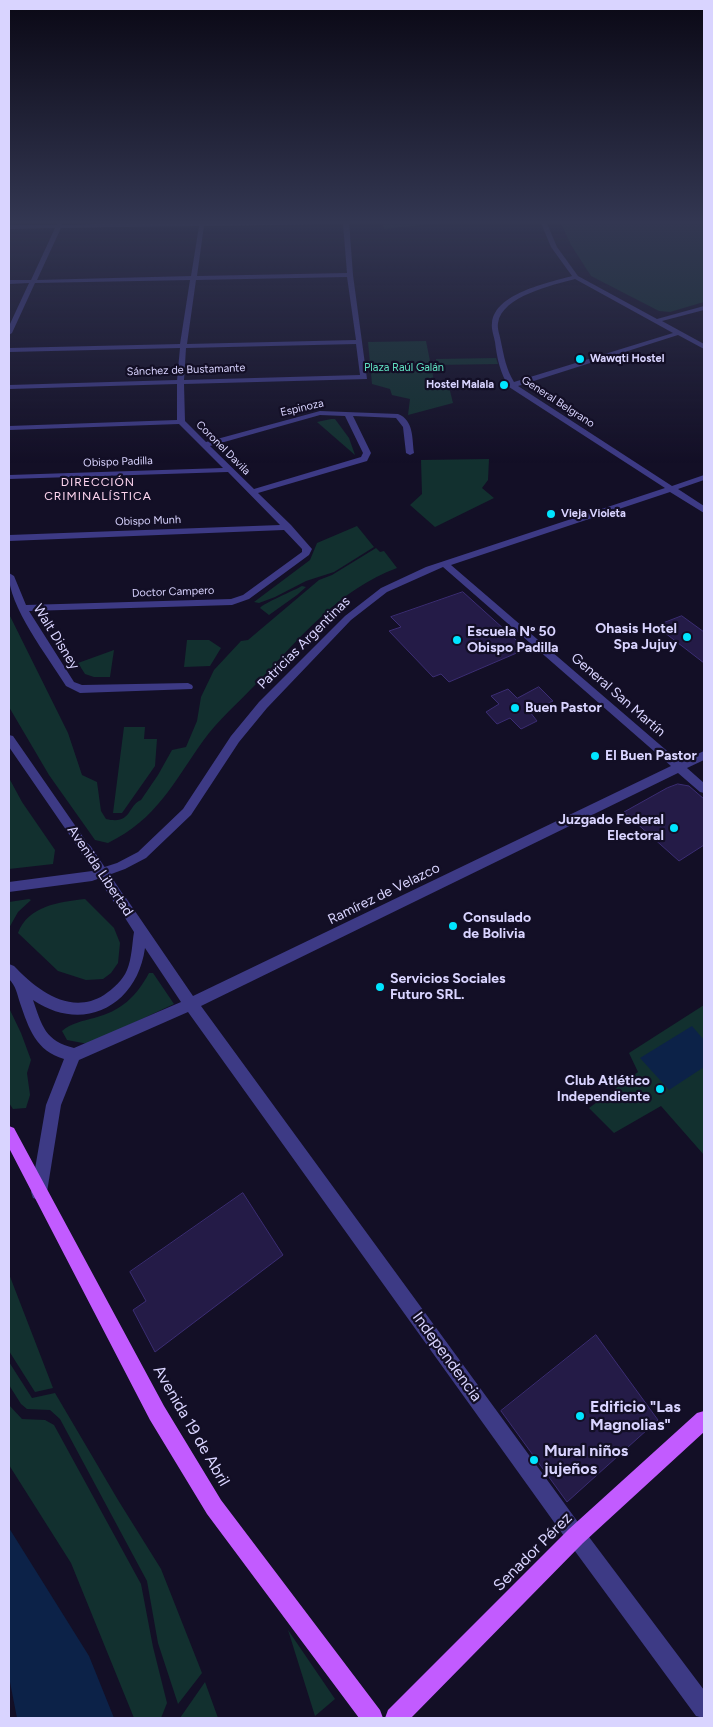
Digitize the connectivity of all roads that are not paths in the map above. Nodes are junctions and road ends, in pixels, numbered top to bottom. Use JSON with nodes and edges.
{"nodes":[{"id":1,"x":21,"y":302,"type":"edge"},
{"id":2,"x":190,"y":302,"type":"edge"},
{"id":3,"x":354,"y":302,"type":"edge"},
{"id":4,"x":509,"y":302,"type":"edge"},
{"id":5,"x":621,"y":302,"type":"edge"},
{"id":6,"x":704,"y":308,"type":"edge"},
{"id":7,"x":12,"y":316,"type":"edge"},
{"id":8,"x":656,"y":321,"type":"junction"},
{"id":9,"x":9,"y":333,"type":"edge"},
{"id":10,"x":678,"y":333,"type":"junction"},
{"id":11,"x":359,"y":342,"type":"junction"},
{"id":12,"x":183,"y":346,"type":"junction"},
{"id":13,"x":704,"y":347,"type":"edge"},
{"id":14,"x":9,"y":350,"type":"edge"},
{"id":15,"x":179,"y":381,"type":"junction"},
{"id":16,"x":512,"y":386,"type":"junction"},
{"id":17,"x":9,"y":387,"type":"edge"},
{"id":18,"x":348,"y":414,"type":"junction"},
{"id":19,"x":181,"y":422,"type":"junction"},
{"id":20,"x":9,"y":428,"type":"edge"},
{"id":21,"x":203,"y":445,"type":"junction"},
{"id":22,"x":410,"y":453,"type":"dead end"},
{"id":23,"x":228,"y":470,"type":"junction"},
{"id":24,"x":9,"y":477,"type":"edge"},
{"id":25,"x":704,"y":477,"type":"edge"},
{"id":26,"x":672,"y":489,"type":"junction"},
{"id":27,"x":251,"y":492,"type":"junction"},
{"id":28,"x":704,"y":510,"type":"edge"},
{"id":29,"x":288,"y":527,"type":"junction"},
{"id":30,"x":9,"y":538,"type":"edge"},
{"id":31,"x":307,"y":549,"type":"joint"},
{"id":32,"x":446,"y":564,"type":"junction"},
{"id":33,"x":9,"y":576,"type":"edge"},
{"id":34,"x":22,"y":608,"type":"junction"},
{"id":35,"x":188,"y":686,"type":"dead end"},
{"id":36,"x":9,"y":739,"type":"edge"},
{"id":37,"x":704,"y":755,"type":"edge"},
{"id":38,"x":680,"y":767,"type":"junction"},
{"id":39,"x":704,"y":789,"type":"edge"},
{"id":40,"x":9,"y":888,"type":"edge"},
{"id":41,"x":141,"y":931,"type":"junction"},
{"id":42,"x":9,"y":970,"type":"edge"},
{"id":43,"x":20,"y":981,"type":"junction"},
{"id":44,"x":192,"y":1004,"type":"junction"},
{"id":45,"x":74,"y":1055,"type":"junction"},
{"id":46,"x":9,"y":1132,"type":"edge"},
{"id":47,"x":39,"y":1192,"type":"junction"},
{"id":48,"x":704,"y":1420,"type":"edge"},
{"id":49,"x":576,"y":1536,"type":"junction"},
{"id":50,"x":704,"y":1708,"type":"edge"},
{"id":51,"x":372,"y":1718,"type":"edge"},
{"id":52,"x":396,"y":1718,"type":"edge"}],
"edges":[{"from":1,"to":7,"type":"street"},
{"from":2,"to":12,"type":"street","name":"Coronel Davila"},
{"from":3,"to":11,"type":"street"},
{"from":4,"to":16,"type":"street","name":"General Belgrano"},
{"from":5,"to":8,"type":"street"},
{"from":6,"to":8,"type":"street"},
{"from":7,"to":9,"type":"street"},
{"from":8,"to":10,"type":"street"},
{"from":10,"to":13,"type":"street"},
{"from":10,"to":16,"type":"street"},
{"from":11,"to":12,"type":"street"},
{"from":11,"to":15,"type":"street","name":"Sánchez de Bustamante"},
{"from":12,"to":14,"type":"street"},
{"from":12,"to":15,"type":"street","name":"Coronel Davila"},
{"from":15,"to":17,"type":"street","name":"Sánchez de Bustamante"},
{"from":15,"to":19,"type":"street","name":"Coronel Davila"},
{"from":16,"to":26,"type":"street","name":"General Belgrano"},
{"from":18,"to":21,"type":"street","name":"Espinoza"},
{"from":18,"to":22,"type":"street","name":"Espinoza"},
{"from":18,"to":27,"type":"street"},
{"from":19,"to":20,"type":"street"},
{"from":19,"to":21,"type":"street","name":"Coronel Davila"},
{"from":21,"to":23,"type":"street","name":"Coronel Davila"},
{"from":23,"to":24,"type":"street","name":"Obispo Padilla"},
{"from":23,"to":27,"type":"street","name":"Coronel Davila"},
{"from":25,"to":26,"type":"street","name":"Patricias Argentinas"},
{"from":26,"to":28,"type":"street","name":"General Belgrano"},
{"from":26,"to":32,"type":"street","name":"Patricias Argentinas"},
{"from":27,"to":29,"type":"street","name":"Coronel Davila"},
{"from":29,"to":30,"type":"street","name":"Obispo Munh"},
{"from":29,"to":31,"type":"street","name":"Coronel Davila"},
{"from":31,"to":34,"type":"street","name":"Doctor Campero"},
{"from":32,"to":38,"type":"street","name":"General San Martín"},
{"from":32,"to":40,"type":"street","name":"Patricias Argentinas"},
{"from":33,"to":34,"type":"street","name":"Walt Disney"},
{"from":34,"to":35,"type":"street","name":"Walt Disney"},
{"from":36,"to":41,"type":"street","name":"Avenida Libertad","bridge":true},
{"from":37,"to":38,"type":"street","name":"Ramírez de Velazco"},
{"from":38,"to":39,"type":"street","name":"General San Martín"},
{"from":38,"to":44,"type":"street","name":"Ramírez de Velazco"},
{"from":41,"to":43,"type":"street"},
{"from":41,"to":44,"type":"street","name":"Avenida Libertad"},
{"from":42,"to":43,"type":"street"},
{"from":43,"to":45,"type":"street"},
{"from":44,"to":45,"type":"street","name":"Ramírez de Velazco"},
{"from":44,"to":49,"type":"street","name":"Independencia"},
{"from":45,"to":47,"type":"street"},
{"from":46,"to":47,"type":"main road","name":"Avenida 19 de Abril"},
{"from":47,"to":51,"type":"main road","name":"Avenida 19 de Abril"},
{"from":48,"to":49,"type":"main road","name":"Senador Pérez"},
{"from":49,"to":50,"type":"street","name":"Independencia"},
{"from":49,"to":52,"type":"main road","name":"Senador Pérez"}]}
